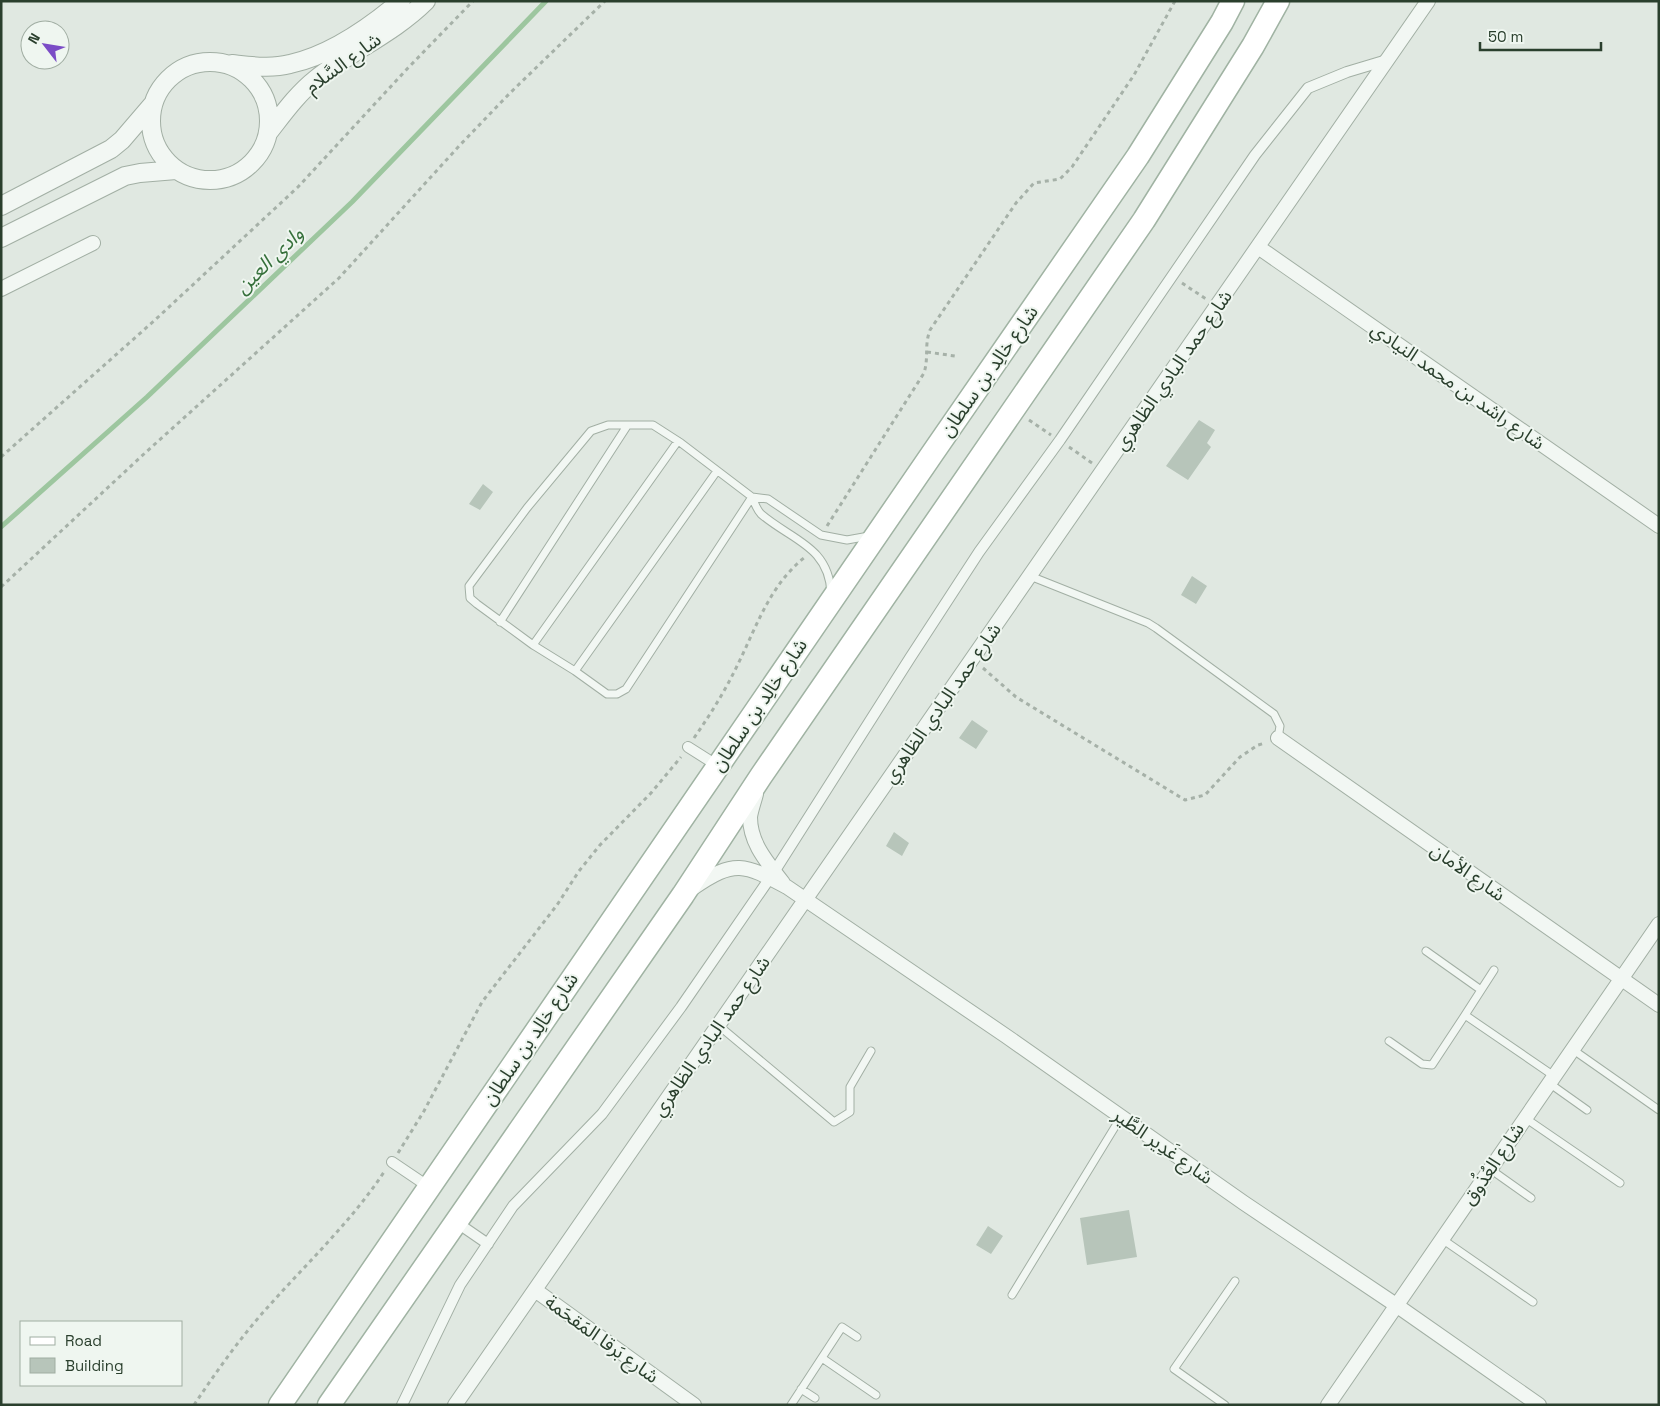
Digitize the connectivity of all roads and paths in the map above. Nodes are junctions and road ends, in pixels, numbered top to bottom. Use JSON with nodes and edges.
{"nodes":[{"id":1,"x":401,"y":1,"type":"edge"},
{"id":2,"x":426,"y":1,"type":"edge"},
{"id":3,"x":473,"y":1,"type":"edge"},
{"id":4,"x":605,"y":1,"type":"edge"},
{"id":5,"x":1175,"y":1,"type":"edge"},
{"id":6,"x":1232,"y":1,"type":"edge"},
{"id":7,"x":1278,"y":1,"type":"edge"},
{"id":8,"x":1428,"y":1,"type":"edge"},
{"id":9,"x":1387,"y":60,"type":"junction"},
{"id":10,"x":229,"y":64,"type":"junction"},
{"id":11,"x":152,"y":105,"type":"junction"},
{"id":12,"x":268,"y":133,"type":"junction"},
{"id":13,"x":176,"y":170,"type":"junction"},
{"id":14,"x":1,"y":206,"type":"edge"},
{"id":15,"x":1,"y":238,"type":"edge"},
{"id":16,"x":93,"y":243,"type":"dead end"},
{"id":17,"x":1258,"y":247,"type":"junction"},
{"id":18,"x":1172,"y":277,"type":"junction"},
{"id":19,"x":1,"y":289,"type":"edge"},
{"id":20,"x":1217,"y":307,"type":"junction"},
{"id":21,"x":926,"y":352,"type":"junction"},
{"id":22,"x":955,"y":356,"type":"dead end"},
{"id":23,"x":627,"y":426,"type":"junction"},
{"id":24,"x":678,"y":441,"type":"junction"},
{"id":25,"x":1,"y":458,"type":"edge"},
{"id":26,"x":717,"y":470,"type":"junction"},
{"id":27,"x":752,"y":497,"type":"junction"},
{"id":28,"x":1659,"y":526,"type":"edge"},
{"id":29,"x":878,"y":532,"type":"junction"},
{"id":30,"x":821,"y":535,"type":"junction"},
{"id":31,"x":813,"y":550,"type":"junction"},
{"id":32,"x":1030,"y":576,"type":"junction"},
{"id":33,"x":1,"y":587,"type":"edge"},
{"id":34,"x":830,"y":602,"type":"junction"},
{"id":35,"x":500,"y":622,"type":"junction"},
{"id":36,"x":533,"y":645,"type":"junction"},
{"id":37,"x":972,"y":659,"type":"junction"},
{"id":38,"x":575,"y":671,"type":"junction"},
{"id":39,"x":1278,"y":738,"type":"junction"},
{"id":40,"x":688,"y":747,"type":"junction"},
{"id":41,"x":718,"y":766,"type":"junction"},
{"id":42,"x":761,"y":776,"type":"junction"},
{"id":43,"x":772,"y":875,"type":"junction"},
{"id":44,"x":683,"y":895,"type":"junction"},
{"id":45,"x":806,"y":900,"type":"junction"},
{"id":46,"x":1659,"y":924,"type":"edge"},
{"id":47,"x":1426,"y":951,"type":"dead end"},
{"id":48,"x":1494,"y":970,"type":"dead end"},
{"id":49,"x":1621,"y":979,"type":"junction"},
{"id":50,"x":1481,"y":990,"type":"junction"},
{"id":51,"x":1659,"y":1005,"type":"edge"},
{"id":52,"x":1465,"y":1015,"type":"junction"},
{"id":53,"x":718,"y":1025,"type":"junction"},
{"id":54,"x":1389,"y":1041,"type":"dead end"},
{"id":55,"x":1572,"y":1050,"type":"junction"},
{"id":56,"x":871,"y":1052,"type":"dead end"},
{"id":57,"x":1551,"y":1080,"type":"junction"},
{"id":58,"x":1587,"y":1110,"type":"dead end"},
{"id":59,"x":1659,"y":1110,"type":"edge"},
{"id":60,"x":1121,"y":1117,"type":"junction"},
{"id":61,"x":1525,"y":1118,"type":"junction"},
{"id":62,"x":392,"y":1162,"type":"junction"},
{"id":63,"x":1490,"y":1169,"type":"junction"},
{"id":64,"x":1620,"y":1183,"type":"dead end"},
{"id":65,"x":429,"y":1186,"type":"junction"},
{"id":66,"x":1531,"y":1198,"type":"dead end"},
{"id":67,"x":456,"y":1222,"type":"junction"},
{"id":68,"x":1442,"y":1239,"type":"junction"},
{"id":69,"x":488,"y":1244,"type":"junction"},
{"id":70,"x":1235,"y":1281,"type":"dead end"},
{"id":71,"x":535,"y":1290,"type":"junction"},
{"id":72,"x":1012,"y":1296,"type":"dead end"},
{"id":73,"x":1534,"y":1302,"type":"dead end"},
{"id":74,"x":1396,"y":1305,"type":"junction"},
{"id":75,"x":857,"y":1337,"type":"dead end"},
{"id":76,"x":822,"y":1358,"type":"junction"},
{"id":77,"x":801,"y":1389,"type":"junction"},
{"id":78,"x":876,"y":1395,"type":"dead end"},
{"id":79,"x":815,"y":1398,"type":"dead end"},
{"id":80,"x":1219,"y":1403,"type":"edge"},
{"id":81,"x":194,"y":1405,"type":"edge"},
{"id":82,"x":280,"y":1405,"type":"edge"},
{"id":83,"x":329,"y":1405,"type":"edge"},
{"id":84,"x":402,"y":1405,"type":"edge"},
{"id":85,"x":455,"y":1405,"type":"edge"},
{"id":86,"x":694,"y":1405,"type":"edge"},
{"id":87,"x":791,"y":1405,"type":"edge"},
{"id":88,"x":1328,"y":1405,"type":"edge"},
{"id":89,"x":1540,"y":1405,"type":"edge"}],
"edges":[{"from":1,"to":10,"type":"street","name":"شارع السَّلام"},
{"from":2,"to":12,"type":"street","name":"شارع السَّلام"},
{"from":3,"to":25,"type":"path"},
{"from":4,"to":33,"type":"path"},
{"from":5,"to":21,"type":"path"},
{"from":6,"to":29,"type":"main road","name":"شارع خالِد بن سلطان"},
{"from":7,"to":42,"type":"main road"},
{"from":8,"to":9,"type":"street","name":"شارع حمد البادي الظاهري"},
{"from":9,"to":17,"type":"street","name":"شارع حمد البادي الظاهري"},
{"from":9,"to":18,"type":"street"},
{"from":10,"to":11,"type":"street"},
{"from":10,"to":12,"type":"street"},
{"from":11,"to":13,"type":"street"},
{"from":11,"to":14,"type":"street"},
{"from":12,"to":13,"type":"street"},
{"from":13,"to":15,"type":"street"},
{"from":16,"to":19,"type":"street"},
{"from":17,"to":20,"type":"street","name":"شارع حمد البادي الظاهري"},
{"from":17,"to":28,"type":"street","name":"شارع راشد بن محمد النيادي"},
{"from":18,"to":20,"type":"path"},
{"from":18,"to":43,"type":"street"},
{"from":20,"to":32,"type":"street","name":"شارع حمد البادي الظاهري"},
{"from":21,"to":22,"type":"path"},
{"from":21,"to":30,"type":"path"},
{"from":23,"to":24,"type":"lane"},
{"from":23,"to":35,"type":"lane"},
{"from":23,"to":35,"type":"lane"},
{"from":24,"to":26,"type":"lane"},
{"from":24,"to":36,"type":"lane"},
{"from":26,"to":27,"type":"lane"},
{"from":26,"to":38,"type":"lane"},
{"from":27,"to":30,"type":"lane"},
{"from":27,"to":31,"type":"lane"},
{"from":27,"to":38,"type":"lane"},
{"from":29,"to":30,"type":"lane"},
{"from":29,"to":34,"type":"main road","name":"شارع خالِد بن سلطان"},
{"from":31,"to":34,"type":"lane"},
{"from":31,"to":40,"type":"path"},
{"from":32,"to":37,"type":"street","name":"شارع حمد البادي الظاهري"},
{"from":32,"to":39,"type":"lane"},
{"from":34,"to":41,"type":"main road","name":"شارع خالِد بن سلطان"},
{"from":35,"to":36,"type":"lane"},
{"from":36,"to":38,"type":"lane"},
{"from":37,"to":39,"type":"path"},
{"from":37,"to":45,"type":"street","name":"شارع حمد البادي الظاهري"},
{"from":39,"to":49,"type":"street","name":"شارع الأمان"},
{"from":40,"to":41,"type":"street"},
{"from":40,"to":62,"type":"path"},
{"from":41,"to":65,"type":"main road","name":"شارع خالِد بن سلطان"},
{"from":42,"to":43,"type":"street","name":"شارع غَدِير الطَّير"},
{"from":42,"to":44,"type":"main road"},
{"from":43,"to":44,"type":"street","name":"شارع غَدِير الطَّير"},
{"from":43,"to":45,"type":"street","name":"شارع غَدِير الطَّير"},
{"from":43,"to":69,"type":"street"},
{"from":44,"to":67,"type":"main road"},
{"from":45,"to":53,"type":"street","name":"شارع حمد البادي الظاهري"},
{"from":45,"to":60,"type":"street","name":"شارع غَدِير الطَّير"},
{"from":46,"to":49,"type":"street","name":"شارع العُذُوق"},
{"from":47,"to":50,"type":"lane"},
{"from":48,"to":50,"type":"lane"},
{"from":49,"to":51,"type":"street","name":"شارع الأمان"},
{"from":49,"to":55,"type":"street","name":"شارع العُذُوق"},
{"from":50,"to":52,"type":"lane"},
{"from":52,"to":54,"type":"lane"},
{"from":52,"to":57,"type":"lane"},
{"from":53,"to":56,"type":"lane"},
{"from":53,"to":71,"type":"street","name":"شارع حمد البادي الظاهري"},
{"from":55,"to":57,"type":"street","name":"شارع العُذُوق"},
{"from":55,"to":59,"type":"lane"},
{"from":57,"to":58,"type":"lane"},
{"from":57,"to":61,"type":"street","name":"شارع العُذُوق"},
{"from":60,"to":72,"type":"lane"},
{"from":60,"to":74,"type":"street","name":"شارع غَدِير الطَّير"},
{"from":61,"to":63,"type":"street","name":"شارع العُذُوق"},
{"from":61,"to":64,"type":"lane"},
{"from":62,"to":65,"type":"street"},
{"from":62,"to":81,"type":"path"},
{"from":63,"to":66,"type":"lane"},
{"from":63,"to":68,"type":"street","name":"شارع العُذُوق"},
{"from":65,"to":82,"type":"main road","name":"شارع خالِد بن سلطان"},
{"from":67,"to":69,"type":"street"},
{"from":67,"to":83,"type":"main road"},
{"from":68,"to":73,"type":"lane"},
{"from":68,"to":74,"type":"street","name":"شارع العُذُوق"},
{"from":69,"to":84,"type":"street"},
{"from":70,"to":80,"type":"lane"},
{"from":71,"to":85,"type":"street","name":"شارع حمد البادي الظاهري"},
{"from":71,"to":86,"type":"street","name":"شارع بَرقا المَقحَمة"},
{"from":74,"to":88,"type":"street","name":"شارع العُذُوق"},
{"from":74,"to":89,"type":"street","name":"شارع غَدِير الطَّير"},
{"from":75,"to":76,"type":"lane"},
{"from":76,"to":77,"type":"lane"},
{"from":76,"to":78,"type":"lane"},
{"from":77,"to":79,"type":"lane"},
{"from":77,"to":87,"type":"lane"}]}
